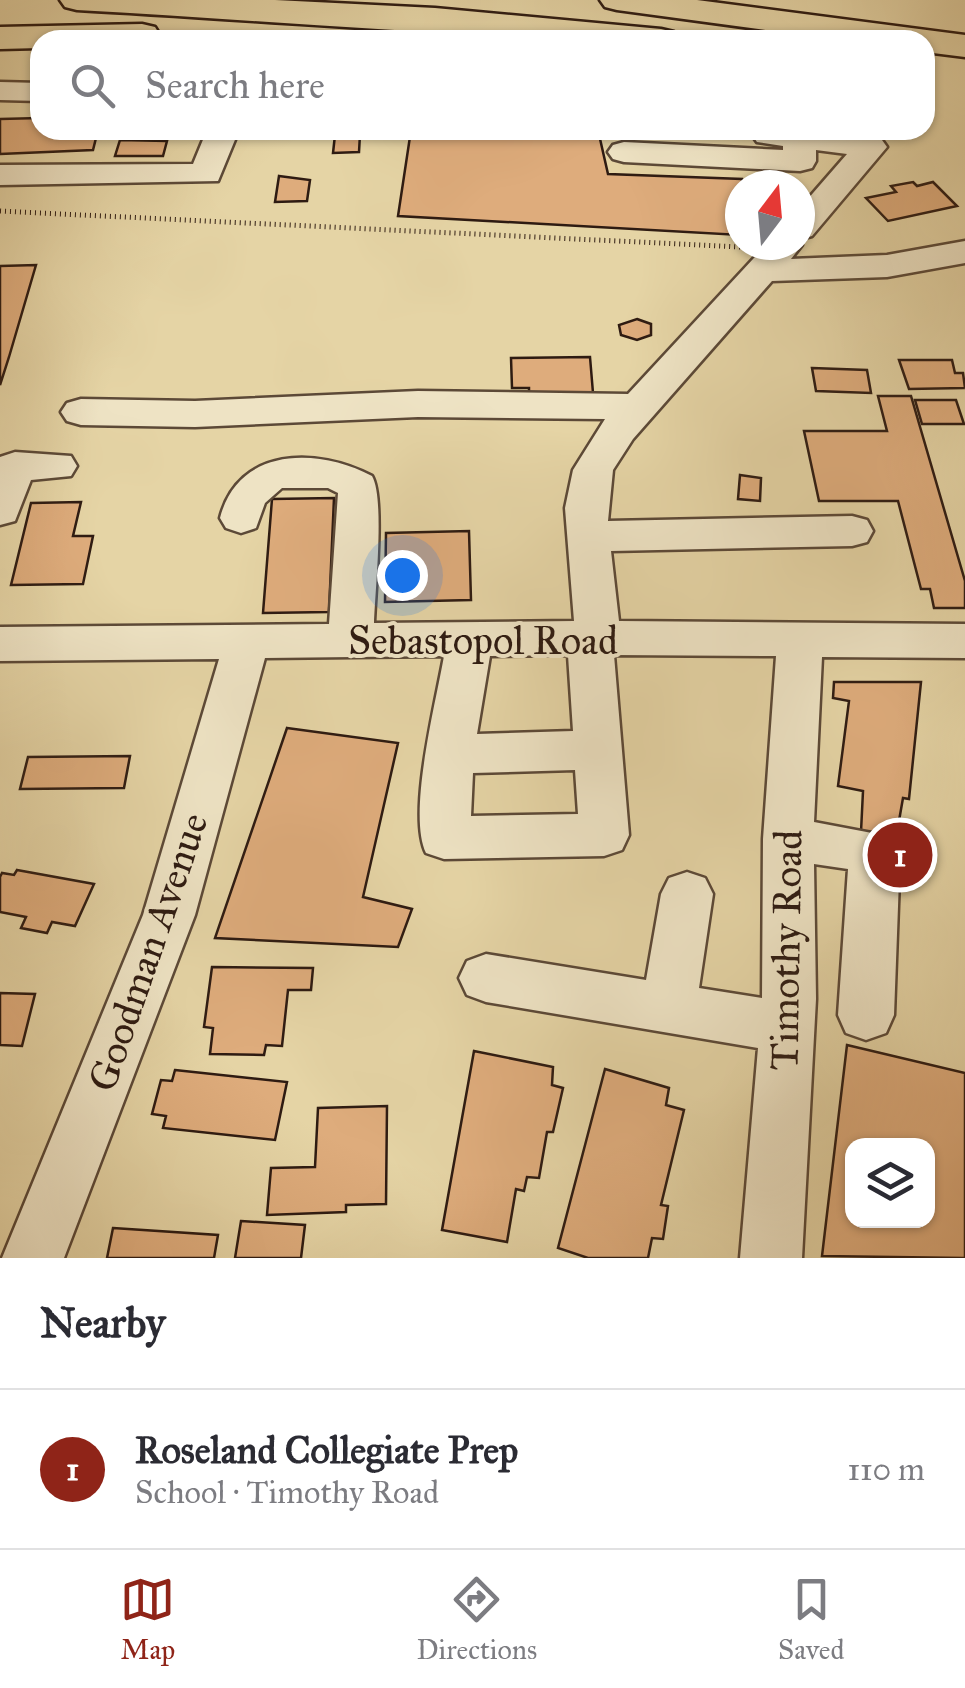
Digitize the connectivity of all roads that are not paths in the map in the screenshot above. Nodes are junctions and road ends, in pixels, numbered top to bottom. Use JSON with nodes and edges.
{"nodes":[{"id":1,"x":77,"y":0,"type":"edge"},
{"id":2,"x":617,"y":0,"type":"edge"},
{"id":3,"x":744,"y":0,"type":"edge"},
{"id":4,"x":553,"y":30,"type":"edge"},
{"id":5,"x":860,"y":30,"type":"edge"},
{"id":6,"x":887,"y":30,"type":"edge"},
{"id":7,"x":0,"y":38,"type":"edge"},
{"id":8,"x":30,"y":38,"type":"edge"},
{"id":9,"x":935,"y":40,"type":"edge"},
{"id":10,"x":935,"y":42,"type":"edge"},
{"id":11,"x":964,"y":46,"type":"edge"},
{"id":12,"x":2,"y":90,"type":"edge"},
{"id":13,"x":30,"y":91,"type":"edge"},
{"id":14,"x":219,"y":140,"type":"edge"},
{"id":15,"x":799,"y":140,"type":"edge"},
{"id":16,"x":815,"y":140,"type":"edge"},
{"id":17,"x":624,"y":152,"type":"dead end"},
{"id":18,"x":0,"y":175,"type":"edge"},
{"id":19,"x":815,"y":211,"type":"edge"},
{"id":20,"x":965,"y":252,"type":"edge"},
{"id":21,"x":772,"y":260,"type":"edge"},
{"id":22,"x":783,"y":260,"type":"edge"},
{"id":23,"x":639,"y":407,"type":"junction"},
{"id":24,"x":81,"y":412,"type":"dead end"},
{"id":25,"x":57,"y":466,"type":"dead end"},
{"id":26,"x":0,"y":511,"type":"edge"},
{"id":27,"x":241,"y":518,"type":"dead end"},
{"id":28,"x":852,"y":531,"type":"dead end"},
{"id":29,"x":589,"y":536,"type":"junction"},
{"id":30,"x":594,"y":638,"type":"junction"},
{"id":31,"x":351,"y":640,"type":"junction"},
{"id":32,"x":470,"y":640,"type":"junction"},
{"id":33,"x":247,"y":641,"type":"junction"},
{"id":34,"x":800,"y":641,"type":"junction"},
{"id":35,"x":965,"y":641,"type":"edge"},
{"id":36,"x":0,"y":644,"type":"edge"},
{"id":37,"x":598,"y":750,"type":"junction"},
{"id":38,"x":450,"y":754,"type":"junction"},
{"id":39,"x":788,"y":839,"type":"junction"},
{"id":40,"x":687,"y":894,"type":"dead end"},
{"id":41,"x":486,"y":978,"type":"dead end"},
{"id":42,"x":668,"y":1008,"type":"junction"},
{"id":43,"x":866,"y":1014,"type":"dead end"},
{"id":44,"x":787,"y":1028,"type":"junction"},
{"id":45,"x":33,"y":1258,"type":"edge"},
{"id":46,"x":771,"y":1258,"type":"edge"}],
"edges":[{"from":1,"to":4,"type":"highway"},
{"from":2,"to":5,"type":"highway"},
{"from":3,"to":6,"type":"highway"},
{"from":7,"to":8,"type":"highway"},
{"from":9,"to":11,"type":"highway"},
{"from":10,"to":11,"type":"highway"},
{"from":12,"to":13,"type":"street"},
{"from":14,"to":18,"type":"street"},
{"from":15,"to":17,"type":"street"},
{"from":16,"to":19,"type":"street"},
{"from":20,"to":22,"type":"street"},
{"from":21,"to":23,"type":"street"},
{"from":23,"to":24,"type":"street"},
{"from":23,"to":29,"type":"street"},
{"from":25,"to":26,"type":"street"},
{"from":27,"to":31,"type":"street"},
{"from":28,"to":29,"type":"street"},
{"from":29,"to":30,"type":"street"},
{"from":30,"to":32,"type":"street","name":"Sebastopol Road"},
{"from":30,"to":34,"type":"street","name":"Sebastopol Road"},
{"from":30,"to":37,"type":"street"},
{"from":31,"to":32,"type":"street","name":"Sebastopol Road"},
{"from":31,"to":33,"type":"street","name":"Sebastopol Road"},
{"from":32,"to":38,"type":"street"},
{"from":33,"to":36,"type":"street","name":"Sebastopol Road"},
{"from":33,"to":45,"type":"street","name":"Goodman Avenue"},
{"from":34,"to":35,"type":"street","name":"Sebastopol Road"},
{"from":34,"to":39,"type":"street","name":"Timothy Road"},
{"from":37,"to":38,"type":"street"},
{"from":37,"to":38,"type":"street"},
{"from":39,"to":43,"type":"street"},
{"from":39,"to":44,"type":"street","name":"Timothy Road"},
{"from":40,"to":42,"type":"street"},
{"from":41,"to":42,"type":"street"},
{"from":42,"to":44,"type":"street"},
{"from":44,"to":46,"type":"street","name":"Timothy Road"}]}
